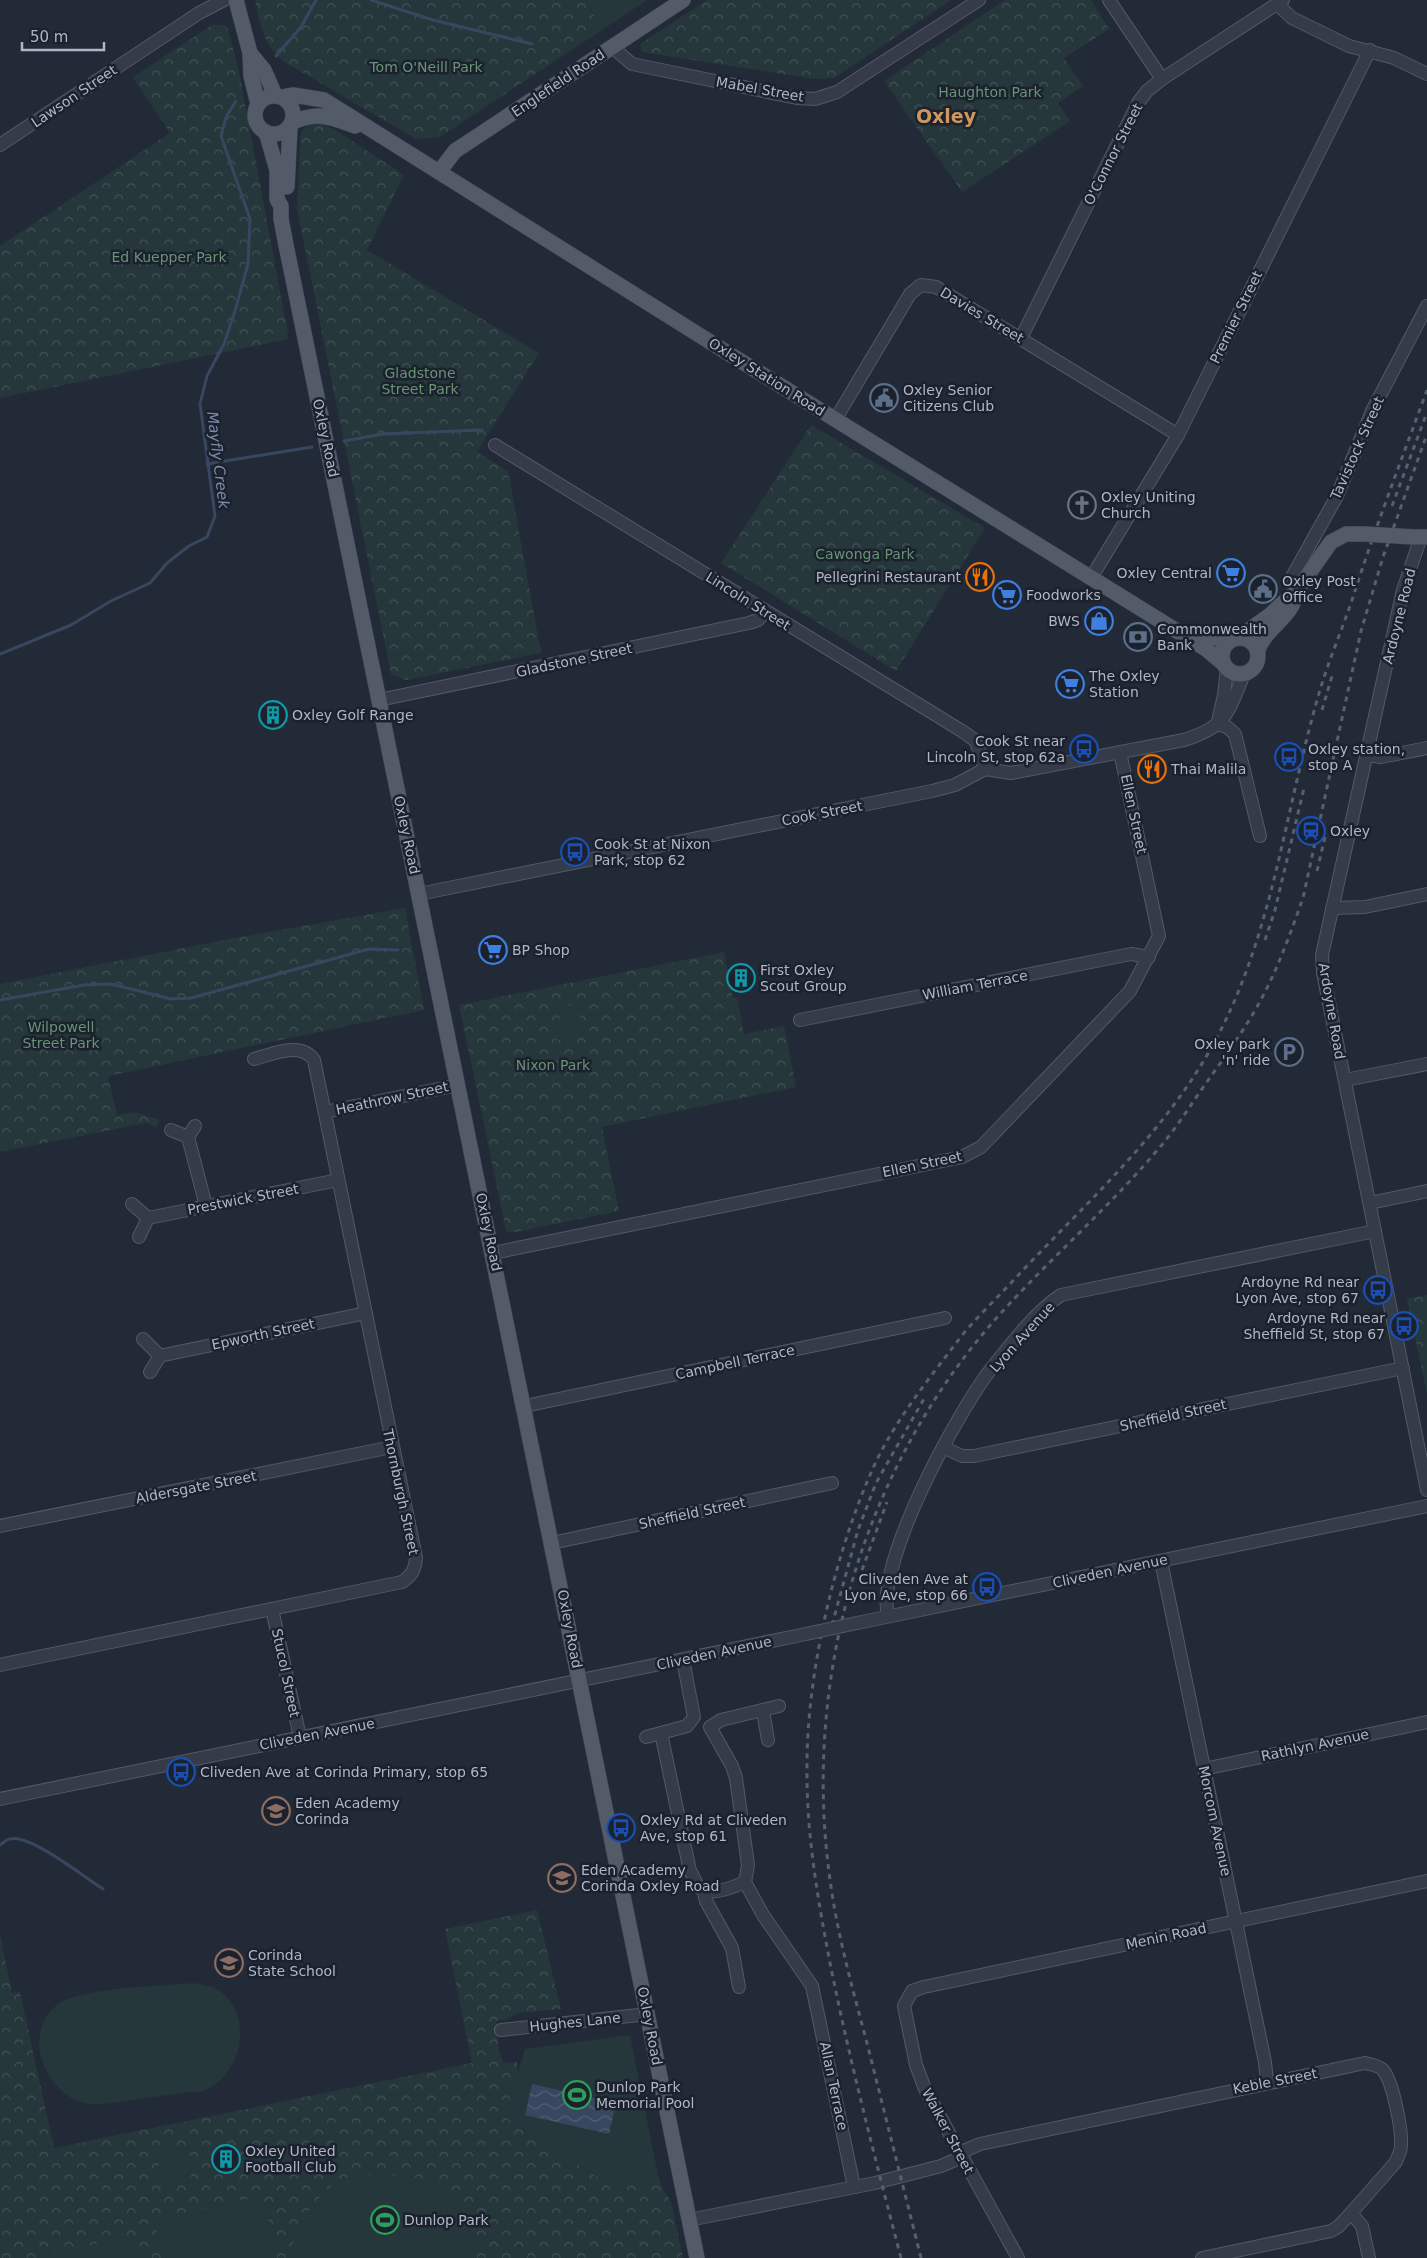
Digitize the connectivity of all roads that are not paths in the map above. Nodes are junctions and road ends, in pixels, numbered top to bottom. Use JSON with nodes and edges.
{"nodes":[{"id":1,"x":224,"y":0,"type":"edge"},
{"id":2,"x":236,"y":0,"type":"edge"},
{"id":3,"x":683,"y":0,"type":"edge"},
{"id":4,"x":979,"y":0,"type":"edge"},
{"id":5,"x":1109,"y":0,"type":"edge"},
{"id":6,"x":1280,"y":2,"type":"edge"},
{"id":7,"x":612,"y":46,"type":"junction"},
{"id":8,"x":1370,"y":50,"type":"junction"},
{"id":9,"x":250,"y":53,"type":"junction"},
{"id":10,"x":1427,"y":74,"type":"edge"},
{"id":11,"x":1162,"y":78,"type":"junction"},
{"id":12,"x":279,"y":96,"type":"junction"},
{"id":13,"x":258,"y":104,"type":"junction"},
{"id":14,"x":291,"y":124,"type":"junction"},
{"id":15,"x":266,"y":132,"type":"junction"},
{"id":16,"x":372,"y":132,"type":"junction"},
{"id":17,"x":0,"y":145,"type":"edge"},
{"id":18,"x":439,"y":172,"type":"junction"},
{"id":19,"x":281,"y":206,"type":"junction"},
{"id":20,"x":1427,"y":306,"type":"edge"},
{"id":21,"x":1021,"y":338,"type":"junction"},
{"id":22,"x":835,"y":420,"type":"junction"},
{"id":23,"x":1178,"y":435,"type":"junction"},
{"id":24,"x":495,"y":445,"type":"dead end"},
{"id":25,"x":1421,"y":537,"type":"edge"},
{"id":26,"x":1091,"y":578,"type":"junction"},
{"id":27,"x":1298,"y":589,"type":"junction"},
{"id":28,"x":765,"y":612,"type":"junction"},
{"id":29,"x":1163,"y":622,"type":"junction"},
{"id":30,"x":1236,"y":638,"type":"junction"},
{"id":31,"x":1258,"y":650,"type":"junction"},
{"id":32,"x":1226,"y":667,"type":"junction"},
{"id":33,"x":1244,"y":674,"type":"junction"},
{"id":34,"x":379,"y":700,"type":"junction"},
{"id":35,"x":1217,"y":724,"type":"junction"},
{"id":36,"x":1427,"y":748,"type":"edge"},
{"id":37,"x":1120,"y":752,"type":"junction"},
{"id":38,"x":1367,"y":756,"type":"junction"},
{"id":39,"x":985,"y":769,"type":"junction"},
{"id":40,"x":1260,"y":836,"type":"dead end"},
{"id":41,"x":419,"y":894,"type":"junction"},
{"id":42,"x":1427,"y":894,"type":"edge"},
{"id":43,"x":1332,"y":908,"type":"junction"},
{"id":44,"x":1149,"y":957,"type":"junction"},
{"id":45,"x":800,"y":1020,"type":"dead end"},
{"id":46,"x":254,"y":1058,"type":"dead end"},
{"id":47,"x":1427,"y":1064,"type":"edge"},
{"id":48,"x":1345,"y":1080,"type":"junction"},
{"id":49,"x":458,"y":1084,"type":"junction"},
{"id":50,"x":325,"y":1112,"type":"junction"},
{"id":51,"x":170,"y":1130,"type":"dead end"},
{"id":52,"x":338,"y":1180,"type":"junction"},
{"id":53,"x":1427,"y":1191,"type":"edge"},
{"id":54,"x":1370,"y":1203,"type":"junction"},
{"id":55,"x":132,"y":1204,"type":"dead end"},
{"id":56,"x":206,"y":1206,"type":"junction"},
{"id":57,"x":148,"y":1218,"type":"junction"},
{"id":58,"x":1375,"y":1231,"type":"junction"},
{"id":59,"x":139,"y":1236,"type":"dead end"},
{"id":60,"x":493,"y":1253,"type":"junction"},
{"id":61,"x":366,"y":1313,"type":"junction"},
{"id":62,"x":945,"y":1318,"type":"dead end"},
{"id":63,"x":143,"y":1339,"type":"dead end"},
{"id":64,"x":159,"y":1356,"type":"junction"},
{"id":65,"x":1403,"y":1368,"type":"junction"},
{"id":66,"x":150,"y":1372,"type":"dead end"},
{"id":67,"x":524,"y":1406,"type":"junction"},
{"id":68,"x":392,"y":1447,"type":"junction"},
{"id":69,"x":945,"y":1448,"type":"junction"},
{"id":70,"x":832,"y":1484,"type":"dead end"},
{"id":71,"x":1427,"y":1490,"type":"edge"},
{"id":72,"x":1427,"y":1506,"type":"edge"},
{"id":73,"x":0,"y":1526,"type":"edge"},
{"id":74,"x":552,"y":1543,"type":"junction"},
{"id":75,"x":1161,"y":1561,"type":"junction"},
{"id":76,"x":272,"y":1609,"type":"junction"},
{"id":77,"x":888,"y":1616,"type":"junction"},
{"id":78,"x":683,"y":1660,"type":"junction"},
{"id":79,"x":0,"y":1665,"type":"edge"},
{"id":80,"x":581,"y":1681,"type":"junction"},
{"id":81,"x":779,"y":1706,"type":"dead end"},
{"id":82,"x":763,"y":1710,"type":"junction"},
{"id":83,"x":694,"y":1717,"type":"junction"},
{"id":84,"x":1427,"y":1722,"type":"edge"},
{"id":85,"x":710,"y":1727,"type":"junction"},
{"id":86,"x":661,"y":1733,"type":"junction"},
{"id":87,"x":300,"y":1737,"type":"junction"},
{"id":88,"x":646,"y":1737,"type":"dead end"},
{"id":89,"x":768,"y":1740,"type":"dead end"},
{"id":90,"x":1204,"y":1769,"type":"junction"},
{"id":91,"x":0,"y":1799,"type":"edge"},
{"id":92,"x":1427,"y":1881,"type":"edge"},
{"id":93,"x":745,"y":1882,"type":"junction"},
{"id":94,"x":703,"y":1889,"type":"junction"},
{"id":95,"x":1236,"y":1922,"type":"junction"},
{"id":96,"x":739,"y":1987,"type":"dead end"},
{"id":97,"x":908,"y":1996,"type":"joint"},
{"id":98,"x":648,"y":2014,"type":"junction"},
{"id":99,"x":502,"y":2030,"type":"dead end"},
{"id":100,"x":1267,"y":2082,"type":"junction"},
{"id":101,"x":960,"y":2154,"type":"junction"},
{"id":102,"x":854,"y":2187,"type":"junction"},
{"id":103,"x":1351,"y":2213,"type":"junction"},
{"id":104,"x":689,"y":2220,"type":"junction"},
{"id":105,"x":697,"y":2258,"type":"edge"},
{"id":106,"x":1018,"y":2258,"type":"edge"},
{"id":107,"x":1202,"y":2258,"type":"edge"},
{"id":108,"x":1369,"y":2258,"type":"edge"}],
"edges":[{"from":1,"to":17,"type":"street","name":"Lawson Street"},
{"from":2,"to":9,"type":"main road"},
{"from":3,"to":7,"type":"main road","name":"Englefield Road"},
{"from":4,"to":7,"type":"street","name":"Mabel Street"},
{"from":5,"to":11,"type":"street"},
{"from":6,"to":8,"type":"street"},
{"from":6,"to":11,"type":"street","name":"O'Connor Street"},
{"from":7,"to":18,"type":"main road","name":"Englefield Road"},
{"from":8,"to":10,"type":"street"},
{"from":8,"to":23,"type":"street","name":"Premier Street"},
{"from":9,"to":12,"type":"main road"},
{"from":9,"to":13,"type":"main road"},
{"from":11,"to":21,"type":"street","name":"O'Connor Street"},
{"from":12,"to":13,"type":"main road"},
{"from":12,"to":14,"type":"main road"},
{"from":12,"to":16,"type":"main road","name":"Oxley Station Road"},
{"from":13,"to":15,"type":"main road"},
{"from":14,"to":15,"type":"main road"},
{"from":14,"to":16,"type":"main road","name":"Oxley Station Road"},
{"from":14,"to":19,"type":"main road","name":"Oxley Road"},
{"from":15,"to":19,"type":"main road","name":"Oxley Road"},
{"from":16,"to":18,"type":"main road","name":"Oxley Station Road"},
{"from":18,"to":22,"type":"main road","name":"Oxley Station Road"},
{"from":19,"to":34,"type":"main road","name":"Oxley Road"},
{"from":20,"to":27,"type":"street","name":"Tavistock Street"},
{"from":21,"to":22,"type":"street","name":"Davies Street"},
{"from":21,"to":23,"type":"street","name":"Davies Street"},
{"from":22,"to":26,"type":"main road","name":"Oxley Station Road"},
{"from":23,"to":26,"type":"street","name":"Premier Street"},
{"from":24,"to":28,"type":"street","name":"Lincoln Street"},
{"from":25,"to":27,"type":"main road","bridge":true},
{"from":25,"to":38,"type":"street","name":"Ardoyne Road"},
{"from":26,"to":29,"type":"main road","name":"Oxley Station Road"},
{"from":27,"to":30,"type":"main road"},
{"from":27,"to":31,"type":"main road"},
{"from":28,"to":34,"type":"street","name":"Gladstone Street"},
{"from":28,"to":39,"type":"street","name":"Lincoln Street"},
{"from":29,"to":30,"type":"main road","name":"Oxley Station Road"},
{"from":29,"to":32,"type":"main road","name":"Oxley Station Road"},
{"from":30,"to":31,"type":"main road"},
{"from":30,"to":32,"type":"main road"},
{"from":31,"to":33,"type":"main road"},
{"from":32,"to":33,"type":"main road"},
{"from":32,"to":35,"type":"street"},
{"from":33,"to":35,"type":"street"},
{"from":34,"to":41,"type":"main road","name":"Oxley Road"},
{"from":35,"to":37,"type":"street"},
{"from":35,"to":40,"type":"street"},
{"from":36,"to":38,"type":"street"},
{"from":37,"to":39,"type":"street"},
{"from":37,"to":44,"type":"street","name":"Ellen Street"},
{"from":38,"to":43,"type":"street","name":"Ardoyne Road"},
{"from":39,"to":41,"type":"street","name":"Cook Street"},
{"from":41,"to":49,"type":"main road","name":"Oxley Road"},
{"from":42,"to":43,"type":"street"},
{"from":43,"to":48,"type":"street","name":"Ardoyne Road"},
{"from":44,"to":45,"type":"street","name":"William Terrace"},
{"from":44,"to":60,"type":"street","name":"Ellen Street"},
{"from":46,"to":50,"type":"street","name":"Thornburgh Street"},
{"from":47,"to":48,"type":"street"},
{"from":48,"to":54,"type":"street","name":"Ardoyne Road"},
{"from":49,"to":50,"type":"street","name":"Heathrow Street"},
{"from":49,"to":60,"type":"main road","name":"Oxley Road"},
{"from":50,"to":52,"type":"street","name":"Thornburgh Street"},
{"from":51,"to":56,"type":"street"},
{"from":52,"to":56,"type":"street","name":"Prestwick Street"},
{"from":52,"to":61,"type":"street","name":"Thornburgh Street"},
{"from":53,"to":54,"type":"street"},
{"from":54,"to":58,"type":"street","name":"Ardoyne Road"},
{"from":55,"to":57,"type":"street"},
{"from":56,"to":57,"type":"street","name":"Prestwick Street"},
{"from":57,"to":59,"type":"street"},
{"from":58,"to":65,"type":"street","name":"Ardoyne Road"},
{"from":58,"to":69,"type":"street","name":"Lyon Avenue"},
{"from":60,"to":67,"type":"main road","name":"Oxley Road"},
{"from":61,"to":64,"type":"street","name":"Epworth Street"},
{"from":61,"to":68,"type":"street","name":"Thornburgh Street"},
{"from":62,"to":67,"type":"street","name":"Campbell Terrace"},
{"from":63,"to":64,"type":"street"},
{"from":64,"to":66,"type":"street"},
{"from":65,"to":69,"type":"street","name":"Sheffield Street"},
{"from":65,"to":71,"type":"street","name":"Ardoyne Road"},
{"from":67,"to":74,"type":"main road","name":"Oxley Road"},
{"from":68,"to":73,"type":"street","name":"Aldersgate Street"},
{"from":68,"to":76,"type":"street","name":"Thornburgh Street"},
{"from":69,"to":77,"type":"street","name":"Lyon Avenue"},
{"from":70,"to":74,"type":"street","name":"Sheffield Street"},
{"from":72,"to":75,"type":"street","name":"Cliveden Avenue"},
{"from":74,"to":80,"type":"main road","name":"Oxley Road"},
{"from":75,"to":77,"type":"street","name":"Cliveden Avenue"},
{"from":75,"to":90,"type":"street","name":"Morcom Avenue"},
{"from":76,"to":79,"type":"street","name":"Thornburgh Street"},
{"from":76,"to":87,"type":"street","name":"Stucol Street"},
{"from":77,"to":78,"type":"street","name":"Cliveden Avenue","bridge":true},
{"from":78,"to":80,"type":"street","name":"Cliveden Avenue"},
{"from":78,"to":83,"type":"street"},
{"from":80,"to":87,"type":"street","name":"Cliveden Avenue"},
{"from":80,"to":98,"type":"main road","name":"Oxley Road"},
{"from":81,"to":82,"type":"street"},
{"from":82,"to":85,"type":"street"},
{"from":82,"to":89,"type":"street"},
{"from":83,"to":85,"type":"street"},
{"from":83,"to":86,"type":"street"},
{"from":84,"to":90,"type":"street","name":"Rathlyn Avenue"},
{"from":85,"to":93,"type":"street"},
{"from":86,"to":88,"type":"street"},
{"from":86,"to":94,"type":"street"},
{"from":87,"to":91,"type":"street","name":"Cliveden Avenue"},
{"from":90,"to":95,"type":"street","name":"Morcom Avenue"},
{"from":92,"to":95,"type":"street","name":"Menin Road"},
{"from":93,"to":94,"type":"street"},
{"from":93,"to":102,"type":"street","name":"Allan Terrace"},
{"from":94,"to":96,"type":"street"},
{"from":95,"to":97,"type":"street","name":"Menin Road"},
{"from":95,"to":100,"type":"street","name":"Morcom Avenue"},
{"from":97,"to":101,"type":"street","name":"Walker Street"},
{"from":98,"to":99,"type":"street","name":"Hughes Lane"},
{"from":98,"to":104,"type":"main road","name":"Oxley Road"},
{"from":100,"to":101,"type":"street","name":"Keble Street"},
{"from":100,"to":103,"type":"street","name":"Keble Street"},
{"from":101,"to":102,"type":"street"},
{"from":101,"to":106,"type":"street","name":"Walker Street"},
{"from":102,"to":104,"type":"street"},
{"from":103,"to":107,"type":"street","name":"Keble Street"},
{"from":103,"to":108,"type":"street"},
{"from":104,"to":105,"type":"main road","name":"Oxley Road"}]}
